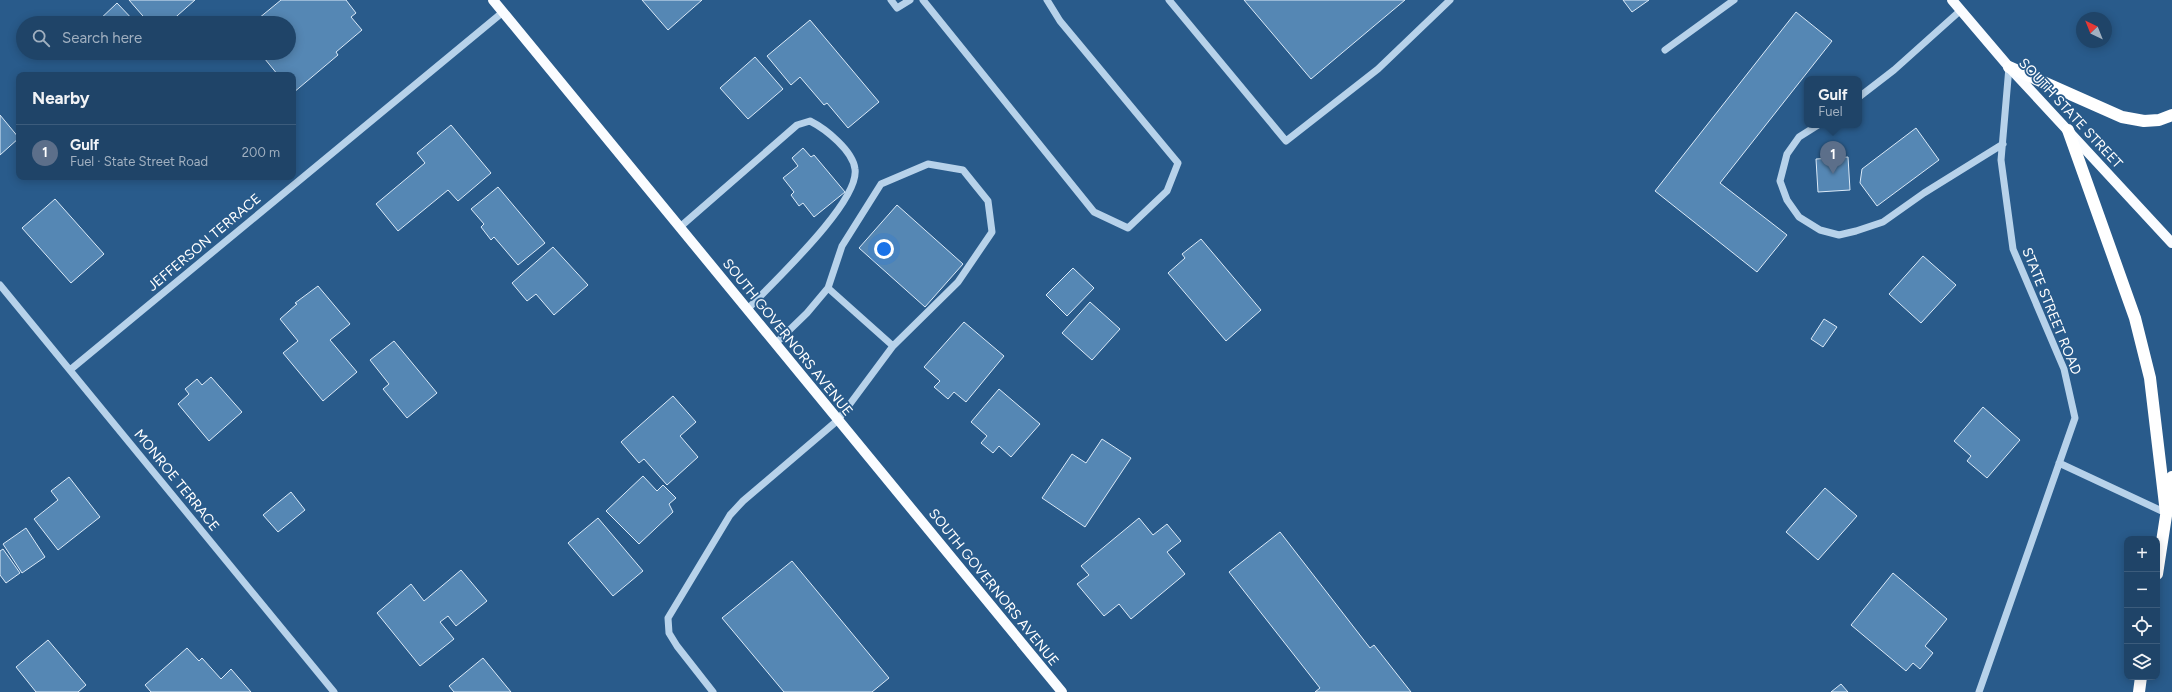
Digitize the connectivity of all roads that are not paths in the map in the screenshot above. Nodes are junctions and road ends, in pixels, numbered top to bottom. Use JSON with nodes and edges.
{"nodes":[{"id":1,"x":493,"y":0,"type":"edge"},
{"id":2,"x":891,"y":0,"type":"edge"},
{"id":3,"x":910,"y":0,"type":"edge"},
{"id":4,"x":923,"y":0,"type":"edge"},
{"id":5,"x":1047,"y":0,"type":"edge"},
{"id":6,"x":1170,"y":0,"type":"edge"},
{"id":7,"x":1450,"y":0,"type":"edge"},
{"id":8,"x":1734,"y":0,"type":"edge"},
{"id":9,"x":1952,"y":0,"type":"edge"},
{"id":10,"x":1961,"y":10,"type":"junction"},
{"id":11,"x":503,"y":12,"type":"junction"},
{"id":12,"x":1665,"y":50,"type":"dead end"},
{"id":13,"x":2009,"y":67,"type":"junction"},
{"id":14,"x":1862,"y":95,"type":"edge"},
{"id":15,"x":2172,"y":114,"type":"edge"},
{"id":16,"x":1814,"y":128,"type":"edge"},
{"id":17,"x":2068,"y":130,"type":"junction"},
{"id":18,"x":2003,"y":144,"type":"junction"},
{"id":19,"x":680,"y":227,"type":"junction"},
{"id":20,"x":2172,"y":243,"type":"edge"},
{"id":21,"x":0,"y":285,"type":"edge"},
{"id":22,"x":828,"y":288,"type":"junction"},
{"id":23,"x":747,"y":310,"type":"junction"},
{"id":24,"x":775,"y":344,"type":"junction"},
{"id":25,"x":893,"y":346,"type":"junction"},
{"id":26,"x":70,"y":370,"type":"junction"},
{"id":27,"x":838,"y":420,"type":"junction"},
{"id":28,"x":2059,"y":463,"type":"junction"},
{"id":29,"x":2172,"y":477,"type":"edge"},
{"id":30,"x":2166,"y":513,"type":"junction"},
{"id":31,"x":2157,"y":572,"type":"edge"},
{"id":32,"x":2141,"y":680,"type":"edge"},
{"id":33,"x":334,"y":692,"type":"edge"},
{"id":34,"x":713,"y":692,"type":"edge"},
{"id":35,"x":1062,"y":692,"type":"edge"},
{"id":36,"x":1979,"y":692,"type":"edge"},
{"id":37,"x":2139,"y":692,"type":"edge"}],
"edges":[{"from":1,"to":11,"type":"main road","name":"SOUTH GOVERNORS AVENUE"},
{"from":2,"to":3,"type":"street"},
{"from":4,"to":5,"type":"street"},
{"from":6,"to":7,"type":"street"},
{"from":8,"to":12,"type":"street"},
{"from":9,"to":10,"type":"main road","name":"SOUTH STATE STREET"},
{"from":10,"to":13,"type":"main road","name":"SOUTH STATE STREET"},
{"from":10,"to":14,"type":"street"},
{"from":11,"to":19,"type":"main road","name":"SOUTH GOVERNORS AVENUE"},
{"from":11,"to":26,"type":"street","name":"JEFFERSON TERRACE"},
{"from":13,"to":15,"type":"highway"},
{"from":13,"to":17,"type":"main road","name":"SOUTH STATE STREET"},
{"from":13,"to":18,"type":"street","name":"STATE STREET ROAD"},
{"from":16,"to":18,"type":"street"},
{"from":17,"to":20,"type":"main road","name":"SOUTH STATE STREET"},
{"from":17,"to":30,"type":"highway"},
{"from":18,"to":28,"type":"street","name":"STATE STREET ROAD"},
{"from":19,"to":23,"type":"main road","name":"SOUTH GOVERNORS AVENUE"},
{"from":19,"to":23,"type":"street"},
{"from":21,"to":26,"type":"street","name":"MONROE TERRACE"},
{"from":22,"to":24,"type":"street"},
{"from":22,"to":25,"type":"street"},
{"from":22,"to":25,"type":"street"},
{"from":23,"to":24,"type":"main road","name":"SOUTH GOVERNORS AVENUE"},
{"from":24,"to":27,"type":"main road","name":"SOUTH GOVERNORS AVENUE"},
{"from":25,"to":27,"type":"street"},
{"from":26,"to":33,"type":"street","name":"MONROE TERRACE"},
{"from":27,"to":34,"type":"street"},
{"from":27,"to":35,"type":"main road","name":"SOUTH GOVERNORS AVENUE"},
{"from":28,"to":30,"type":"street"},
{"from":28,"to":36,"type":"street","name":"STATE STREET ROAD"},
{"from":29,"to":30,"type":"highway"},
{"from":30,"to":31,"type":"highway"},
{"from":32,"to":37,"type":"highway"}]}
